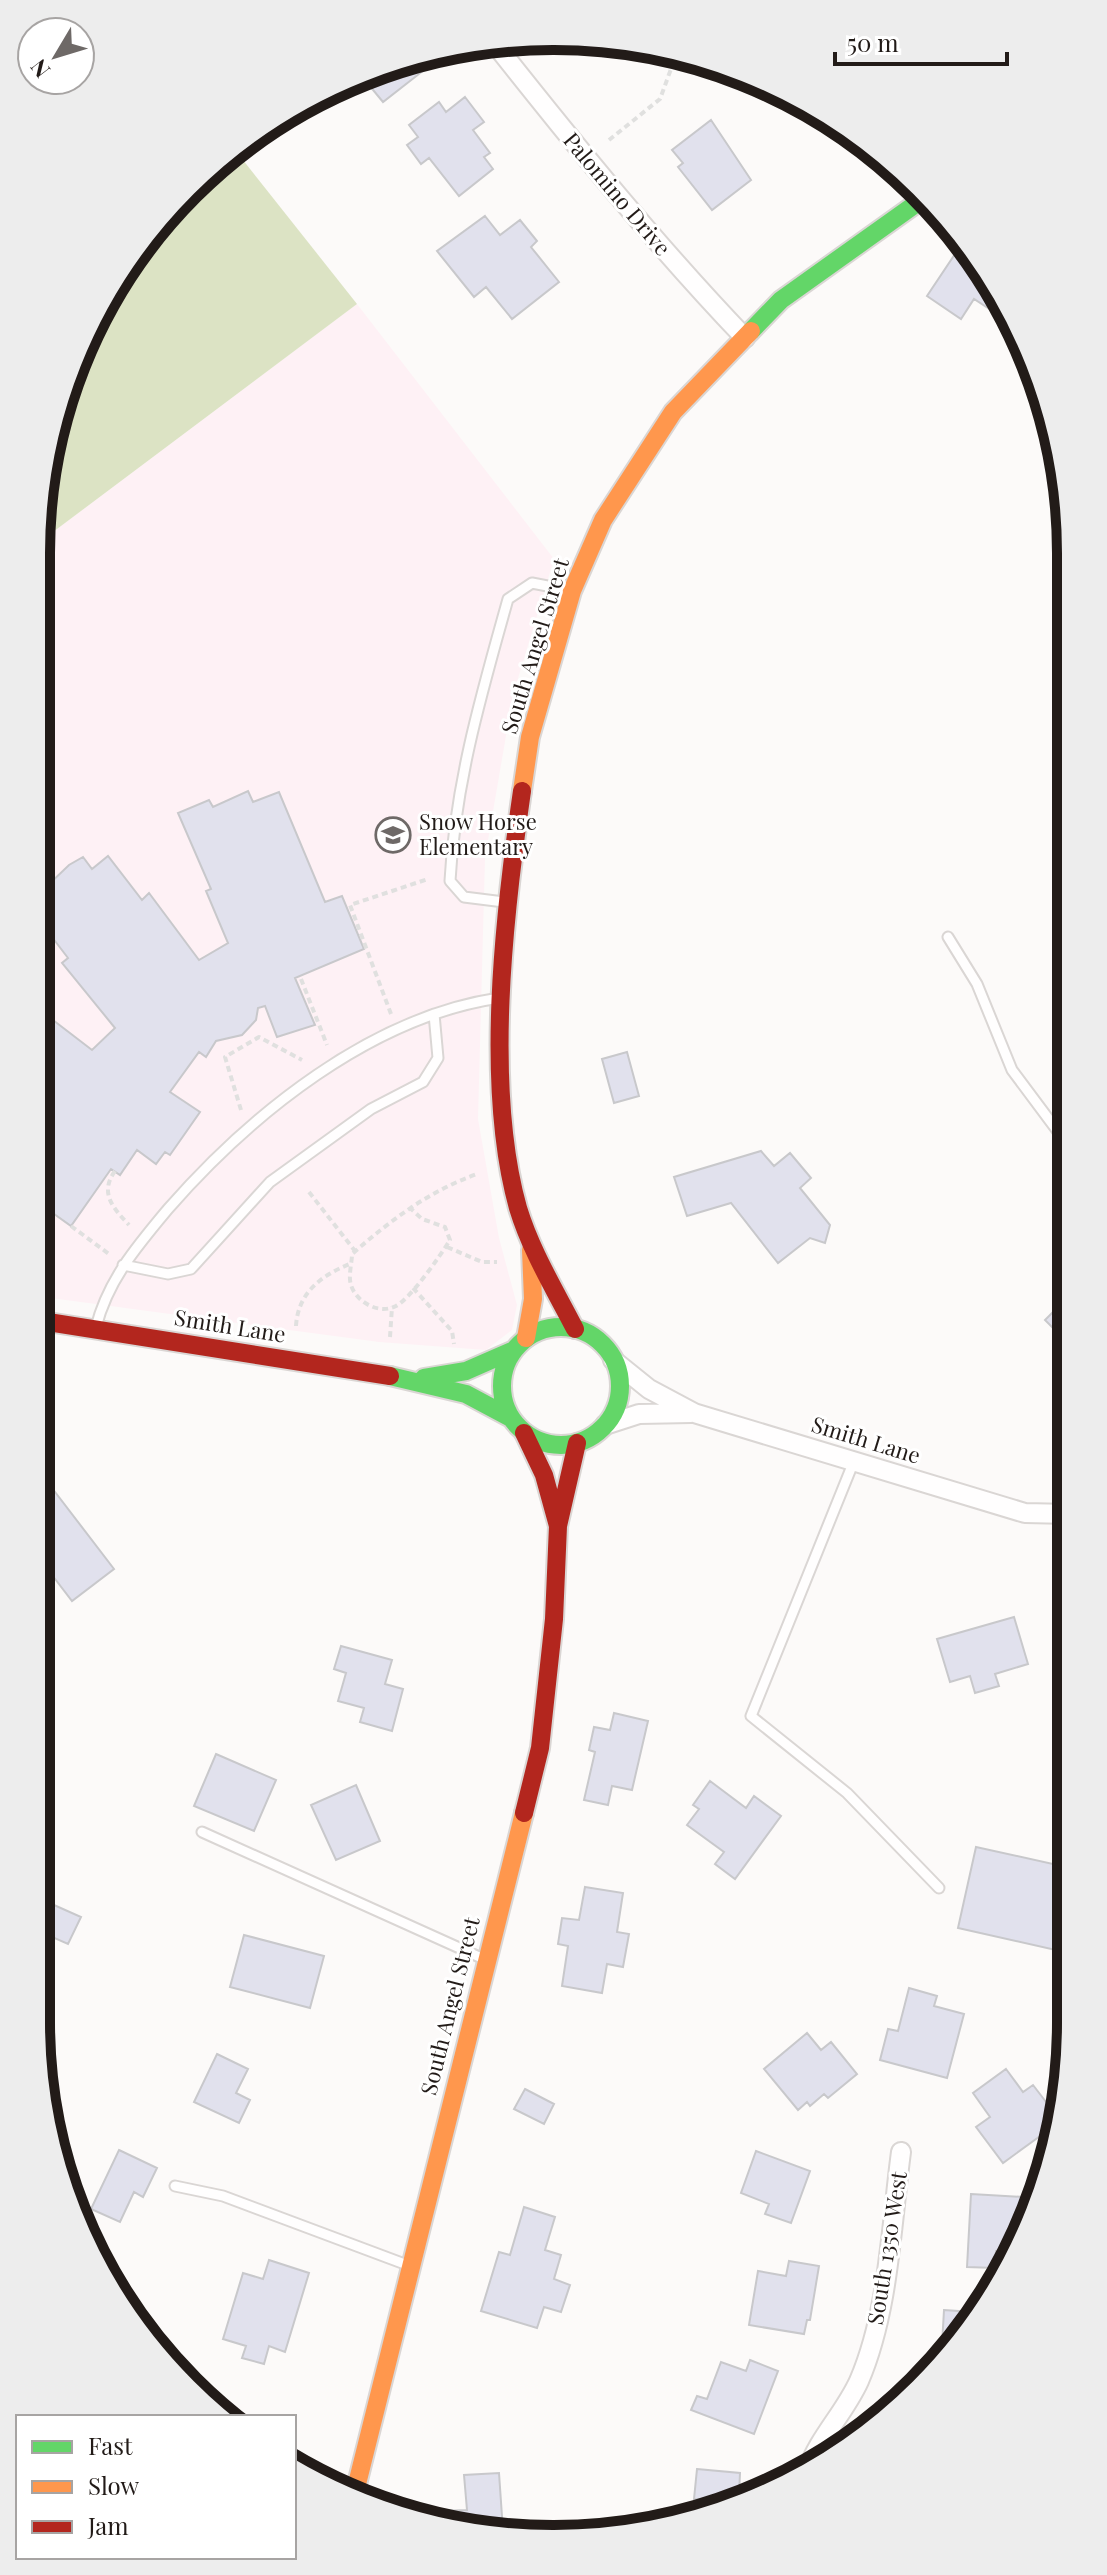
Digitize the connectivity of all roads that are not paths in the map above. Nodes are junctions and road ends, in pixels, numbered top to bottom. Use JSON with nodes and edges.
{"nodes":[{"id":1,"x":502,"y":53,"type":"edge"},
{"id":2,"x":916,"y":204,"type":"edge"},
{"id":3,"x":745,"y":338,"type":"junction"},
{"id":4,"x":572,"y":591,"type":"junction"},
{"id":5,"x":506,"y":902,"type":"junction"},
{"id":6,"x":948,"y":937,"type":"dead end"},
{"id":7,"x":503,"y":998,"type":"junction"},
{"id":8,"x":434,"y":1014,"type":"junction"},
{"id":9,"x":1057,"y":1130,"type":"edge"},
{"id":10,"x":531,"y":1243,"type":"junction"},
{"id":11,"x":123,"y":1265,"type":"junction"},
{"id":12,"x":50,"y":1320,"type":"edge"},
{"id":13,"x":96,"y":1328,"type":"junction"},
{"id":14,"x":575,"y":1329,"type":"junction"},
{"id":15,"x":520,"y":1344,"type":"junction"},
{"id":16,"x":613,"y":1360,"type":"junction"},
{"id":17,"x":417,"y":1380,"type":"junction"},
{"id":18,"x":694,"y":1413,"type":"junction"},
{"id":19,"x":511,"y":1418,"type":"junction"},
{"id":20,"x":605,"y":1425,"type":"junction"},
{"id":21,"x":524,"y":1433,"type":"junction"},
{"id":22,"x":577,"y":1443,"type":"junction"},
{"id":23,"x":854,"y":1461,"type":"junction"},
{"id":24,"x":1057,"y":1514,"type":"edge"},
{"id":25,"x":558,"y":1526,"type":"junction"},
{"id":26,"x":202,"y":1832,"type":"dead end"},
{"id":27,"x":939,"y":1888,"type":"dead end"},
{"id":28,"x":486,"y":1960,"type":"junction"},
{"id":29,"x":901,"y":2152,"type":"dead end"},
{"id":30,"x":175,"y":2186,"type":"dead end"},
{"id":31,"x":413,"y":2267,"type":"junction"},
{"id":32,"x":813,"y":2453,"type":"edge"},
{"id":33,"x":357,"y":2485,"type":"edge"}],
"edges":[{"from":1,"to":3,"type":"street","name":"Palomino Drive"},
{"from":2,"to":3,"type":"street","name":"South Angel Street"},
{"from":3,"to":4,"type":"street","name":"South Angel Street"},
{"from":4,"to":5,"type":"street","name":"South Angel Street"},
{"from":4,"to":5,"type":"lane"},
{"from":5,"to":7,"type":"street","name":"South Angel Street"},
{"from":6,"to":9,"type":"lane"},
{"from":7,"to":8,"type":"lane"},
{"from":7,"to":10,"type":"street","name":"South Angel Street"},
{"from":8,"to":11,"type":"lane"},
{"from":8,"to":11,"type":"lane"},
{"from":10,"to":14,"type":"street","name":"South Angel Street"},
{"from":10,"to":15,"type":"street","name":"South Angel Street"},
{"from":11,"to":13,"type":"lane"},
{"from":12,"to":13,"type":"street","name":"Smith Lane"},
{"from":13,"to":17,"type":"street","name":"Smith Lane"},
{"from":14,"to":15,"type":"street"},
{"from":14,"to":16,"type":"street"},
{"from":15,"to":17,"type":"street","name":"Smith Lane"},
{"from":15,"to":19,"type":"street"},
{"from":16,"to":18,"type":"street","name":"Smith Lane"},
{"from":16,"to":20,"type":"street"},
{"from":17,"to":19,"type":"street","name":"Smith Lane"},
{"from":18,"to":20,"type":"street","name":"Smith Lane"},
{"from":18,"to":23,"type":"street","name":"Smith Lane"},
{"from":19,"to":21,"type":"street"},
{"from":20,"to":22,"type":"street"},
{"from":21,"to":22,"type":"street"},
{"from":21,"to":25,"type":"street","name":"South Angel Street"},
{"from":22,"to":25,"type":"street","name":"South Angel Street"},
{"from":23,"to":24,"type":"street","name":"Smith Lane"},
{"from":23,"to":27,"type":"lane"},
{"from":25,"to":28,"type":"street","name":"South Angel Street"},
{"from":26,"to":28,"type":"lane"},
{"from":28,"to":31,"type":"street","name":"South Angel Street"},
{"from":29,"to":32,"type":"street","name":"South 1350 West"},
{"from":30,"to":31,"type":"lane"},
{"from":31,"to":33,"type":"street","name":"South Angel Street"}]}
